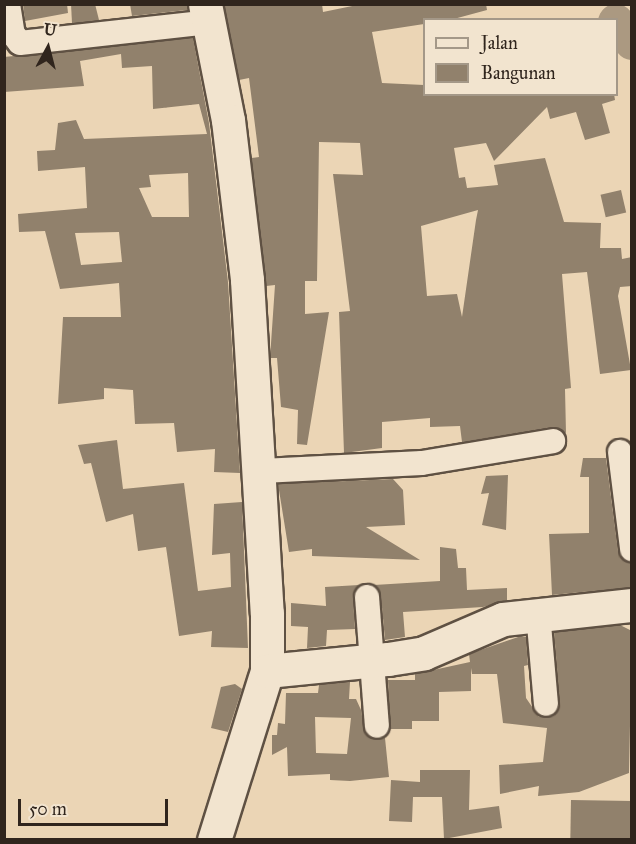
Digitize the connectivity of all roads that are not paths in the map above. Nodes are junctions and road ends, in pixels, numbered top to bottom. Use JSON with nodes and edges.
{"nodes":[{"id":1,"x":8,"y":4,"type":"edge"},
{"id":2,"x":207,"y":13,"type":"edge"},
{"id":3,"x":553,"y":441,"type":"dead end"},
{"id":4,"x":620,"y":452,"type":"dead end"},
{"id":5,"x":262,"y":471,"type":"junction"},
{"id":6,"x":632,"y":549,"type":"edge"},
{"id":7,"x":367,"y":597,"type":"dead end"},
{"id":8,"x":632,"y":605,"type":"edge"},
{"id":9,"x":538,"y":614,"type":"junction"},
{"id":10,"x":372,"y":661,"type":"junction"},
{"id":11,"x":267,"y":671,"type":"junction"},
{"id":12,"x":546,"y":704,"type":"dead end"},
{"id":13,"x":377,"y":726,"type":"dead end"},
{"id":14,"x":214,"y":840,"type":"edge"}],
"edges":[{"from":1,"to":2,"type":"street"},
{"from":2,"to":5,"type":"street"},
{"from":3,"to":5,"type":"street"},
{"from":4,"to":6,"type":"street"},
{"from":5,"to":11,"type":"street"},
{"from":7,"to":10,"type":"street"},
{"from":8,"to":9,"type":"street"},
{"from":9,"to":10,"type":"street"},
{"from":9,"to":12,"type":"street"},
{"from":10,"to":11,"type":"street"},
{"from":10,"to":13,"type":"street"},
{"from":11,"to":14,"type":"street"}]}
